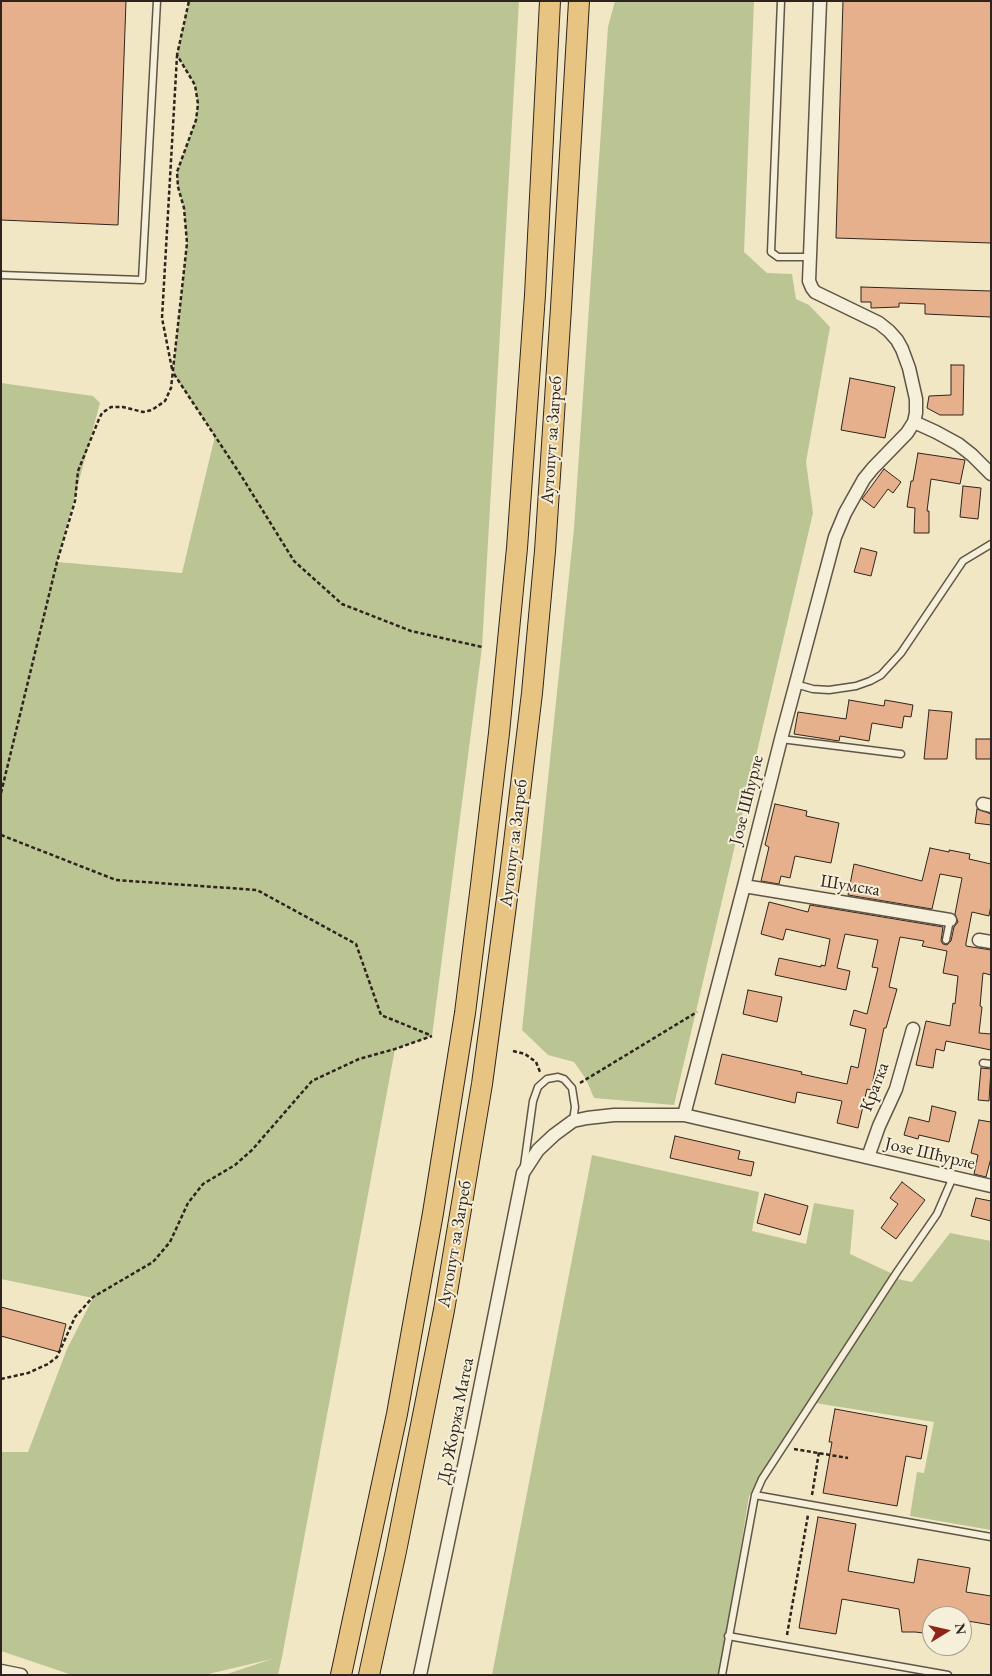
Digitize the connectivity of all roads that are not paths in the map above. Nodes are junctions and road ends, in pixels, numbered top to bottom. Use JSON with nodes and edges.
{"nodes":[{"id":1,"x":156,"y":1,"type":"edge"},
{"id":2,"x":550,"y":1,"type":"edge"},
{"id":3,"x":579,"y":1,"type":"edge"},
{"id":4,"x":594,"y":1,"type":"edge"},
{"id":5,"x":781,"y":1,"type":"edge"},
{"id":6,"x":820,"y":1,"type":"edge"},
{"id":7,"x":576,"y":62,"type":"junction"},
{"id":8,"x":810,"y":257,"type":"junction"},
{"id":9,"x":1,"y":275,"type":"edge"},
{"id":10,"x":914,"y":422,"type":"junction"},
{"id":11,"x":991,"y":474,"type":"edge"},
{"id":12,"x":991,"y":544,"type":"edge"},
{"id":13,"x":795,"y":684,"type":"junction"},
{"id":14,"x":781,"y":739,"type":"junction"},
{"id":15,"x":901,"y":754,"type":"dead end"},
{"id":16,"x":744,"y":886,"type":"junction"},
{"id":17,"x":950,"y":920,"type":"joint"},
{"id":18,"x":946,"y":940,"type":"dead end"},
{"id":19,"x":913,"y":1029,"type":"dead end"},
{"id":20,"x":983,"y":1063,"type":"dead end"},
{"id":21,"x":991,"y":1064,"type":"edge"},
{"id":22,"x":684,"y":1115,"type":"junction"},
{"id":23,"x":573,"y":1121,"type":"junction"},
{"id":24,"x":868,"y":1157,"type":"junction"},
{"id":25,"x":523,"y":1173,"type":"junction"},
{"id":26,"x":953,"y":1177,"type":"junction"},
{"id":27,"x":991,"y":1186,"type":"edge"},
{"id":28,"x":755,"y":1495,"type":"junction"},
{"id":29,"x":991,"y":1537,"type":"edge"},
{"id":30,"x":728,"y":1636,"type":"junction"},
{"id":31,"x":1,"y":1672,"type":"edge"},
{"id":32,"x":21,"y":1675,"type":"edge"},
{"id":33,"x":341,"y":1675,"type":"edge"},
{"id":34,"x":369,"y":1675,"type":"edge"},
{"id":35,"x":420,"y":1675,"type":"edge"},
{"id":36,"x":722,"y":1675,"type":"edge"},
{"id":37,"x":948,"y":1675,"type":"edge"}],
"edges":[{"from":1,"to":9,"type":"lane"},
{"from":2,"to":33,"type":"highway","name":"Аутопут за Загреб"},
{"from":3,"to":7,"type":"highway","name":"Аутопут за Загреб"},
{"from":4,"to":7,"type":"highway"},
{"from":5,"to":8,"type":"lane"},
{"from":6,"to":8,"type":"street"},
{"from":7,"to":34,"type":"highway","name":"Аутопут за Загреб"},
{"from":8,"to":10,"type":"street"},
{"from":10,"to":11,"type":"street"},
{"from":10,"to":13,"type":"street","name":"Јозе Шћурле"},
{"from":12,"to":13,"type":"lane"},
{"from":13,"to":14,"type":"street","name":"Јозе Шћурле"},
{"from":14,"to":15,"type":"lane"},
{"from":14,"to":16,"type":"street","name":"Јозе Шћурле"},
{"from":16,"to":17,"type":"street","name":"Шумска"},
{"from":16,"to":22,"type":"street","name":"Јозе Шћурле"},
{"from":17,"to":18,"type":"lane"},
{"from":19,"to":24,"type":"street","name":"Кратка"},
{"from":20,"to":21,"type":"lane"},
{"from":22,"to":23,"type":"street"},
{"from":22,"to":24,"type":"street","name":"Јозе Шћурле"},
{"from":23,"to":25,"type":"street"},
{"from":23,"to":25,"type":"lane"},
{"from":24,"to":26,"type":"street","name":"Јозе Шћурле"},
{"from":25,"to":35,"type":"street","name":"Др Жоржа Матеа"},
{"from":26,"to":27,"type":"street","name":"Јозе Шћурле"},
{"from":26,"to":28,"type":"lane"},
{"from":28,"to":29,"type":"lane"},
{"from":28,"to":30,"type":"lane"},
{"from":30,"to":36,"type":"lane"},
{"from":30,"to":37,"type":"lane"},
{"from":31,"to":32,"type":"street"}]}
